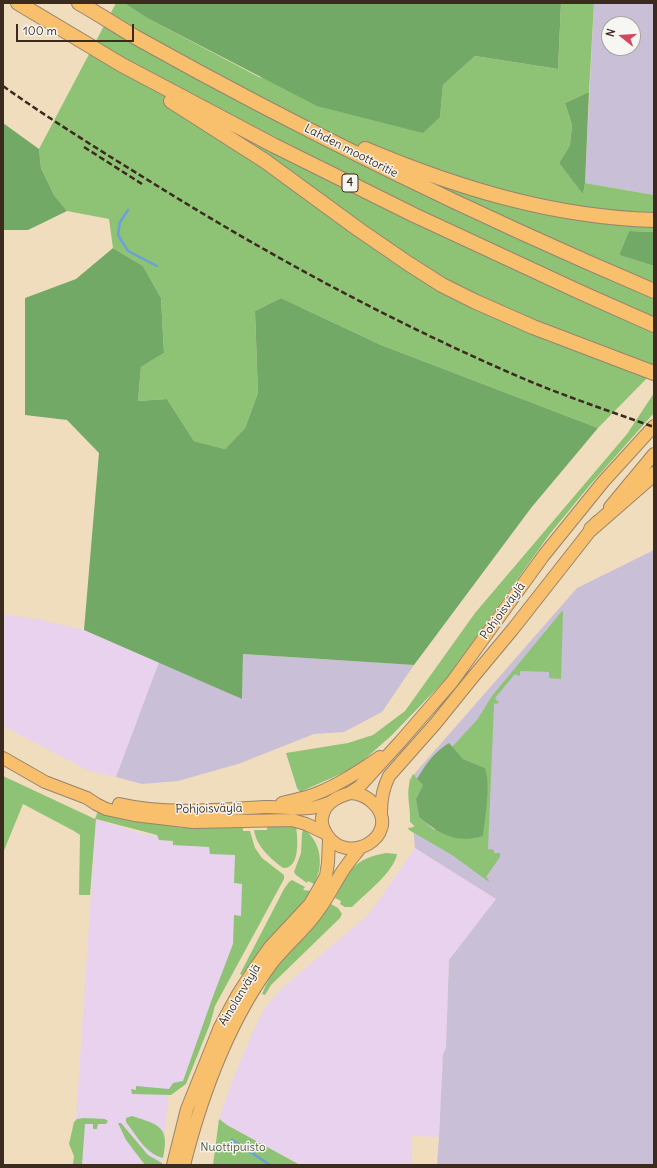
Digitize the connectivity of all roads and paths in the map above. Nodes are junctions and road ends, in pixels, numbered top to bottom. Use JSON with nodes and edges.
{"nodes":[{"id":1,"x":18,"y":3,"type":"edge"},
{"id":2,"x":79,"y":3,"type":"edge"},
{"id":3,"x":122,"y":65,"type":"junction"},
{"id":4,"x":260,"y":104,"type":"junction"},
{"id":5,"x":654,"y":220,"type":"edge"},
{"id":6,"x":654,"y":291,"type":"edge"},
{"id":7,"x":654,"y":325,"type":"edge"},
{"id":8,"x":654,"y":373,"type":"edge"},
{"id":9,"x":654,"y":426,"type":"edge"},
{"id":10,"x":654,"y":454,"type":"edge"},
{"id":11,"x":654,"y":474,"type":"edge"},
{"id":12,"x":591,"y":529,"type":"junction"},
{"id":13,"x":400,"y":742,"type":"junction"},
{"id":14,"x":3,"y":758,"type":"edge"},
{"id":15,"x":350,"y":793,"type":"junction"},
{"id":16,"x":88,"y":798,"type":"junction"},
{"id":17,"x":330,"y":802,"type":"junction"},
{"id":18,"x":265,"y":807,"type":"junction"},
{"id":19,"x":381,"y":812,"type":"junction"},
{"id":20,"x":327,"y":836,"type":"junction"},
{"id":21,"x":360,"y":848,"type":"junction"},
{"id":22,"x":173,"y":1165,"type":"edge"},
{"id":23,"x":184,"y":1165,"type":"edge"}],
"edges":[{"from":1,"to":3,"type":"highway","number":"4"},
{"from":2,"to":4,"type":"highway","name":"Lahden moottoritie","number":"4"},
{"from":3,"to":7,"type":"highway","number":"4"},
{"from":3,"to":8,"type":"highway"},
{"from":4,"to":5,"type":"highway"},
{"from":4,"to":6,"type":"highway","name":"Lahden moottoritie","number":"4"},
{"from":9,"to":13,"type":"main road","name":"Pohjoisväylä"},
{"from":10,"to":12,"type":"main road","name":"Pohjoisväylä"},
{"from":11,"to":12,"type":"highway"},
{"from":12,"to":19,"type":"main road","name":"Pohjoisväylä"},
{"from":13,"to":15,"type":"main road","name":"Pohjoisväylä"},
{"from":13,"to":18,"type":"main road"},
{"from":14,"to":16,"type":"main road","name":"Pohjoisväylä"},
{"from":15,"to":17,"type":"main road"},
{"from":15,"to":19,"type":"main road"},
{"from":16,"to":18,"type":"main road","name":"Pohjoisväylä"},
{"from":16,"to":20,"type":"main road","name":"Pohjoisväylä"},
{"from":17,"to":18,"type":"main road","name":"Pohjoisväylä"},
{"from":17,"to":20,"type":"main road"},
{"from":19,"to":21,"type":"main road"},
{"from":20,"to":21,"type":"main road"},
{"from":20,"to":22,"type":"main road","name":"Ainolanväylä"},
{"from":21,"to":23,"type":"main road","name":"Ainolanväylä"}]}
